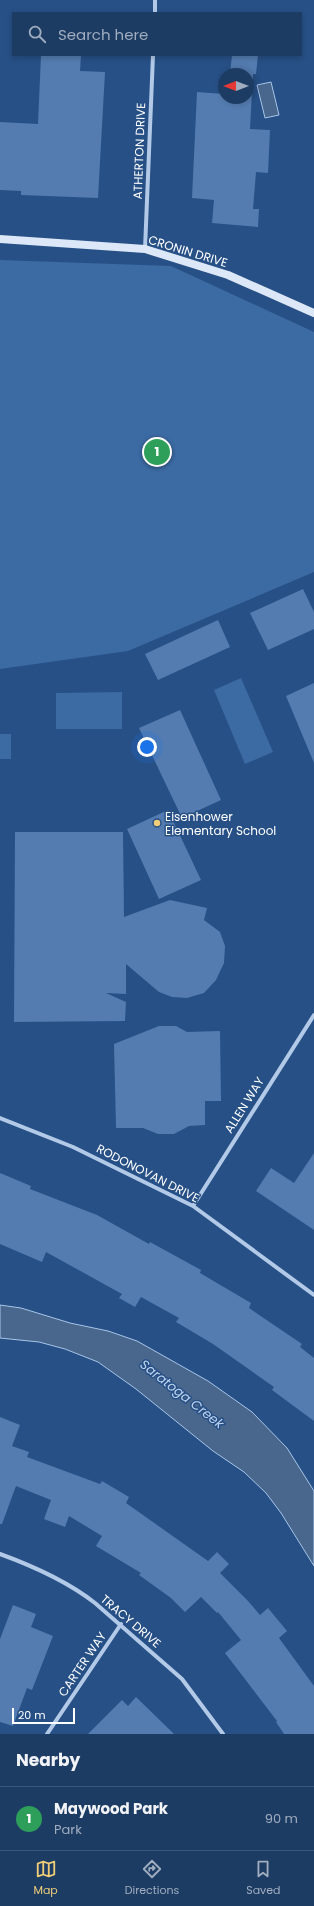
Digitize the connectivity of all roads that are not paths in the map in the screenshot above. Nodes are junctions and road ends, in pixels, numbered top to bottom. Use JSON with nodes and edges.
{"nodes":[{"id":1,"x":155,"y":0,"type":"edge"},
{"id":2,"x":155,"y":12,"type":"edge"},
{"id":3,"x":153,"y":56,"type":"edge"},
{"id":4,"x":0,"y":239,"type":"edge"},
{"id":5,"x":145,"y":249,"type":"junction"},
{"id":6,"x":314,"y":314,"type":"edge"},
{"id":7,"x":314,"y":1015,"type":"edge"},
{"id":8,"x":0,"y":1118,"type":"edge"},
{"id":9,"x":193,"y":1206,"type":"junction"},
{"id":10,"x":314,"y":1295,"type":"edge"},
{"id":11,"x":0,"y":1554,"type":"edge"},
{"id":12,"x":121,"y":1624,"type":"junction"},
{"id":13,"x":47,"y":1734,"type":"edge"},
{"id":14,"x":224,"y":1734,"type":"edge"}],
"edges":[{"from":1,"to":2,"type":"street"},
{"from":3,"to":5,"type":"street","name":"ATHERTON DRIVE"},
{"from":4,"to":5,"type":"street","name":"CRONIN DRIVE"},
{"from":5,"to":6,"type":"street","name":"CRONIN DRIVE"},
{"from":7,"to":9,"type":"street","name":"ALLEN WAY"},
{"from":8,"to":9,"type":"street","name":"RODONOVAN DRIVE"},
{"from":9,"to":10,"type":"street","name":"RODONOVAN DRIVE"},
{"from":11,"to":12,"type":"street","name":"TRACY DRIVE"},
{"from":12,"to":13,"type":"street","name":"CARTER WAY"},
{"from":12,"to":14,"type":"street","name":"TRACY DRIVE"}]}
